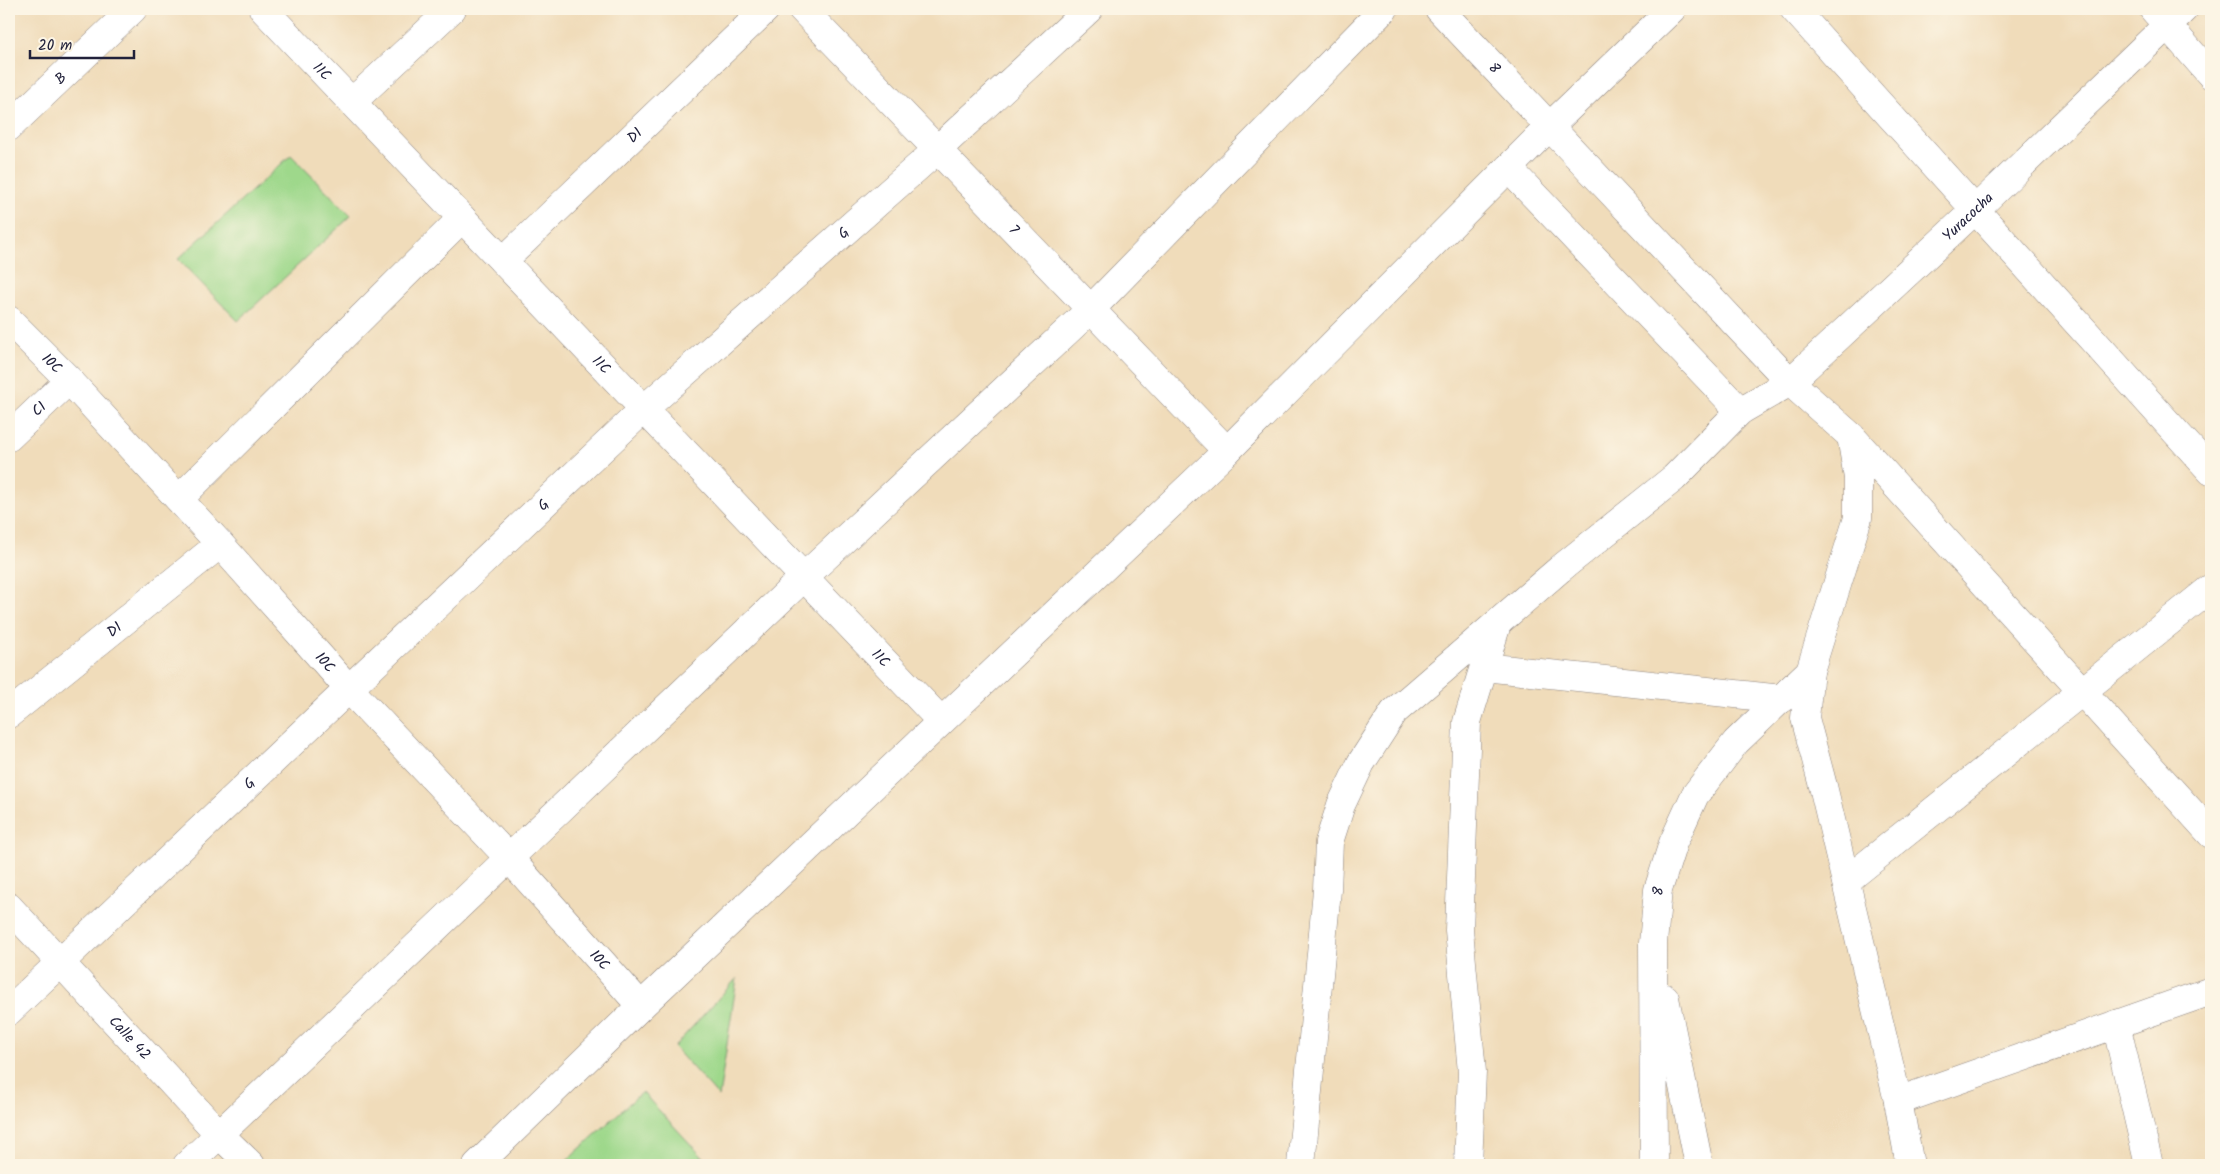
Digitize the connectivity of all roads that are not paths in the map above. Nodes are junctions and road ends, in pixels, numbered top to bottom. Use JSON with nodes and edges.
{"nodes":[{"id":1,"x":134,"y":9,"type":"edge"},
{"id":2,"x":263,"y":9,"type":"edge"},
{"id":3,"x":452,"y":9,"type":"edge"},
{"id":4,"x":766,"y":9,"type":"edge"},
{"id":5,"x":802,"y":9,"type":"edge"},
{"id":6,"x":1089,"y":9,"type":"edge"},
{"id":7,"x":1384,"y":9,"type":"edge"},
{"id":8,"x":1439,"y":9,"type":"edge"},
{"id":9,"x":1672,"y":9,"type":"edge"},
{"id":10,"x":1794,"y":9,"type":"edge"},
{"id":11,"x":2168,"y":14,"type":"edge"},
{"id":12,"x":2211,"y":75,"type":"edge"},
{"id":13,"x":352,"y":102,"type":"junction"},
{"id":14,"x":9,"y":127,"type":"edge"},
{"id":15,"x":1550,"y":127,"type":"junction"},
{"id":16,"x":937,"y":150,"type":"junction"},
{"id":17,"x":1508,"y":168,"type":"junction"},
{"id":18,"x":1975,"y":210,"type":"junction"},
{"id":19,"x":462,"y":218,"type":"junction"},
{"id":20,"x":503,"y":261,"type":"junction"},
{"id":21,"x":1091,"y":309,"type":"junction"},
{"id":22,"x":9,"y":320,"type":"edge"},
{"id":23,"x":69,"y":380,"type":"junction"},
{"id":24,"x":1790,"y":382,"type":"junction"},
{"id":25,"x":644,"y":410,"type":"junction"},
{"id":26,"x":1740,"y":411,"type":"junction"},
{"id":27,"x":1851,"y":436,"type":"junction"},
{"id":28,"x":9,"y":437,"type":"edge"},
{"id":29,"x":1227,"y":451,"type":"junction"},
{"id":30,"x":2211,"y":470,"type":"edge"},
{"id":31,"x":179,"y":499,"type":"junction"},
{"id":32,"x":220,"y":544,"type":"junction"},
{"id":33,"x":804,"y":577,"type":"junction"},
{"id":34,"x":2211,"y":588,"type":"edge"},
{"id":35,"x":1497,"y":624,"type":"junction"},
{"id":36,"x":1484,"y":667,"type":"junction"},
{"id":37,"x":1810,"y":671,"type":"junction"},
{"id":38,"x":349,"y":689,"type":"junction"},
{"id":39,"x":2082,"y":692,"type":"junction"},
{"id":40,"x":1782,"y":699,"type":"junction"},
{"id":41,"x":9,"y":714,"type":"edge"},
{"id":42,"x":941,"y":721,"type":"junction"},
{"id":43,"x":2211,"y":834,"type":"edge"},
{"id":44,"x":509,"y":858,"type":"junction"},
{"id":45,"x":1846,"y":881,"type":"junction"},
{"id":46,"x":9,"y":907,"type":"edge"},
{"id":47,"x":1653,"y":942,"type":"junction"},
{"id":48,"x":61,"y":961,"type":"junction"},
{"id":49,"x":2211,"y":991,"type":"edge"},
{"id":50,"x":640,"y":1006,"type":"junction"},
{"id":51,"x":9,"y":1010,"type":"edge"},
{"id":52,"x":2116,"y":1024,"type":"junction"},
{"id":53,"x":1898,"y":1101,"type":"junction"},
{"id":54,"x":220,"y":1135,"type":"junction"},
{"id":55,"x":187,"y":1165,"type":"edge"},
{"id":56,"x":251,"y":1165,"type":"edge"},
{"id":57,"x":477,"y":1165,"type":"edge"},
{"id":58,"x":1301,"y":1165,"type":"edge"},
{"id":59,"x":1468,"y":1165,"type":"edge"},
{"id":60,"x":1654,"y":1165,"type":"edge"},
{"id":61,"x":1699,"y":1165,"type":"edge"},
{"id":62,"x":1910,"y":1165,"type":"edge"},
{"id":63,"x":2149,"y":1165,"type":"edge"}],
"edges":[{"from":1,"to":14,"type":"street","name":"B"},
{"from":2,"to":13,"type":"street","name":"11C"},
{"from":3,"to":13,"type":"street"},
{"from":4,"to":20,"type":"street","name":"D1"},
{"from":5,"to":16,"type":"street","name":"7"},
{"from":6,"to":16,"type":"street","name":"G"},
{"from":7,"to":21,"type":"street"},
{"from":8,"to":15,"type":"street","name":"8"},
{"from":9,"to":15,"type":"street"},
{"from":10,"to":18,"type":"street"},
{"from":11,"to":12,"type":"street"},
{"from":11,"to":18,"type":"street","name":"Yuracocha"},
{"from":13,"to":19,"type":"street","name":"11C"},
{"from":15,"to":17,"type":"street"},
{"from":15,"to":24,"type":"street","name":"8"},
{"from":16,"to":21,"type":"street","name":"7"},
{"from":16,"to":25,"type":"street","name":"G"},
{"from":17,"to":26,"type":"street"},
{"from":17,"to":29,"type":"street"},
{"from":18,"to":24,"type":"street","name":"Yuracocha"},
{"from":18,"to":30,"type":"street"},
{"from":19,"to":20,"type":"street","name":"11C"},
{"from":19,"to":31,"type":"street"},
{"from":20,"to":25,"type":"street","name":"11C"},
{"from":21,"to":29,"type":"street","name":"7"},
{"from":21,"to":33,"type":"street"},
{"from":22,"to":23,"type":"street","name":"10C"},
{"from":23,"to":28,"type":"street","name":"C1"},
{"from":23,"to":31,"type":"street","name":"10C"},
{"from":24,"to":26,"type":"street","name":"Yuracocha"},
{"from":24,"to":27,"type":"street","name":"8"},
{"from":25,"to":33,"type":"street","name":"11C"},
{"from":25,"to":38,"type":"street","name":"G"},
{"from":26,"to":35,"type":"street","name":"Yuracocha"},
{"from":27,"to":37,"type":"street"},
{"from":27,"to":39,"type":"street","name":"8"},
{"from":29,"to":42,"type":"street"},
{"from":31,"to":32,"type":"street","name":"10C"},
{"from":32,"to":38,"type":"street","name":"10C"},
{"from":32,"to":41,"type":"street","name":"D1"},
{"from":33,"to":42,"type":"street","name":"11C"},
{"from":33,"to":44,"type":"street"},
{"from":34,"to":39,"type":"street"},
{"from":35,"to":36,"type":"street"},
{"from":35,"to":58,"type":"street","name":"Yuracocha"},
{"from":36,"to":40,"type":"street"},
{"from":36,"to":59,"type":"street"},
{"from":37,"to":40,"type":"street","name":"8"},
{"from":37,"to":45,"type":"street"},
{"from":38,"to":44,"type":"street","name":"10C"},
{"from":38,"to":48,"type":"street","name":"G"},
{"from":39,"to":43,"type":"street","name":"8"},
{"from":39,"to":45,"type":"street"},
{"from":40,"to":47,"type":"street","name":"8"},
{"from":42,"to":50,"type":"street"},
{"from":44,"to":50,"type":"street","name":"10C"},
{"from":44,"to":54,"type":"street"},
{"from":45,"to":53,"type":"street"},
{"from":46,"to":48,"type":"street","name":"Calle 42"},
{"from":47,"to":60,"type":"street","name":"8"},
{"from":47,"to":61,"type":"street"},
{"from":48,"to":51,"type":"street","name":"G"},
{"from":48,"to":54,"type":"street","name":"Calle 42"},
{"from":49,"to":52,"type":"street"},
{"from":50,"to":57,"type":"street"},
{"from":52,"to":53,"type":"street"},
{"from":52,"to":63,"type":"street"},
{"from":53,"to":62,"type":"street"},
{"from":54,"to":55,"type":"street"},
{"from":54,"to":56,"type":"street","name":"Calle 42"}]}
